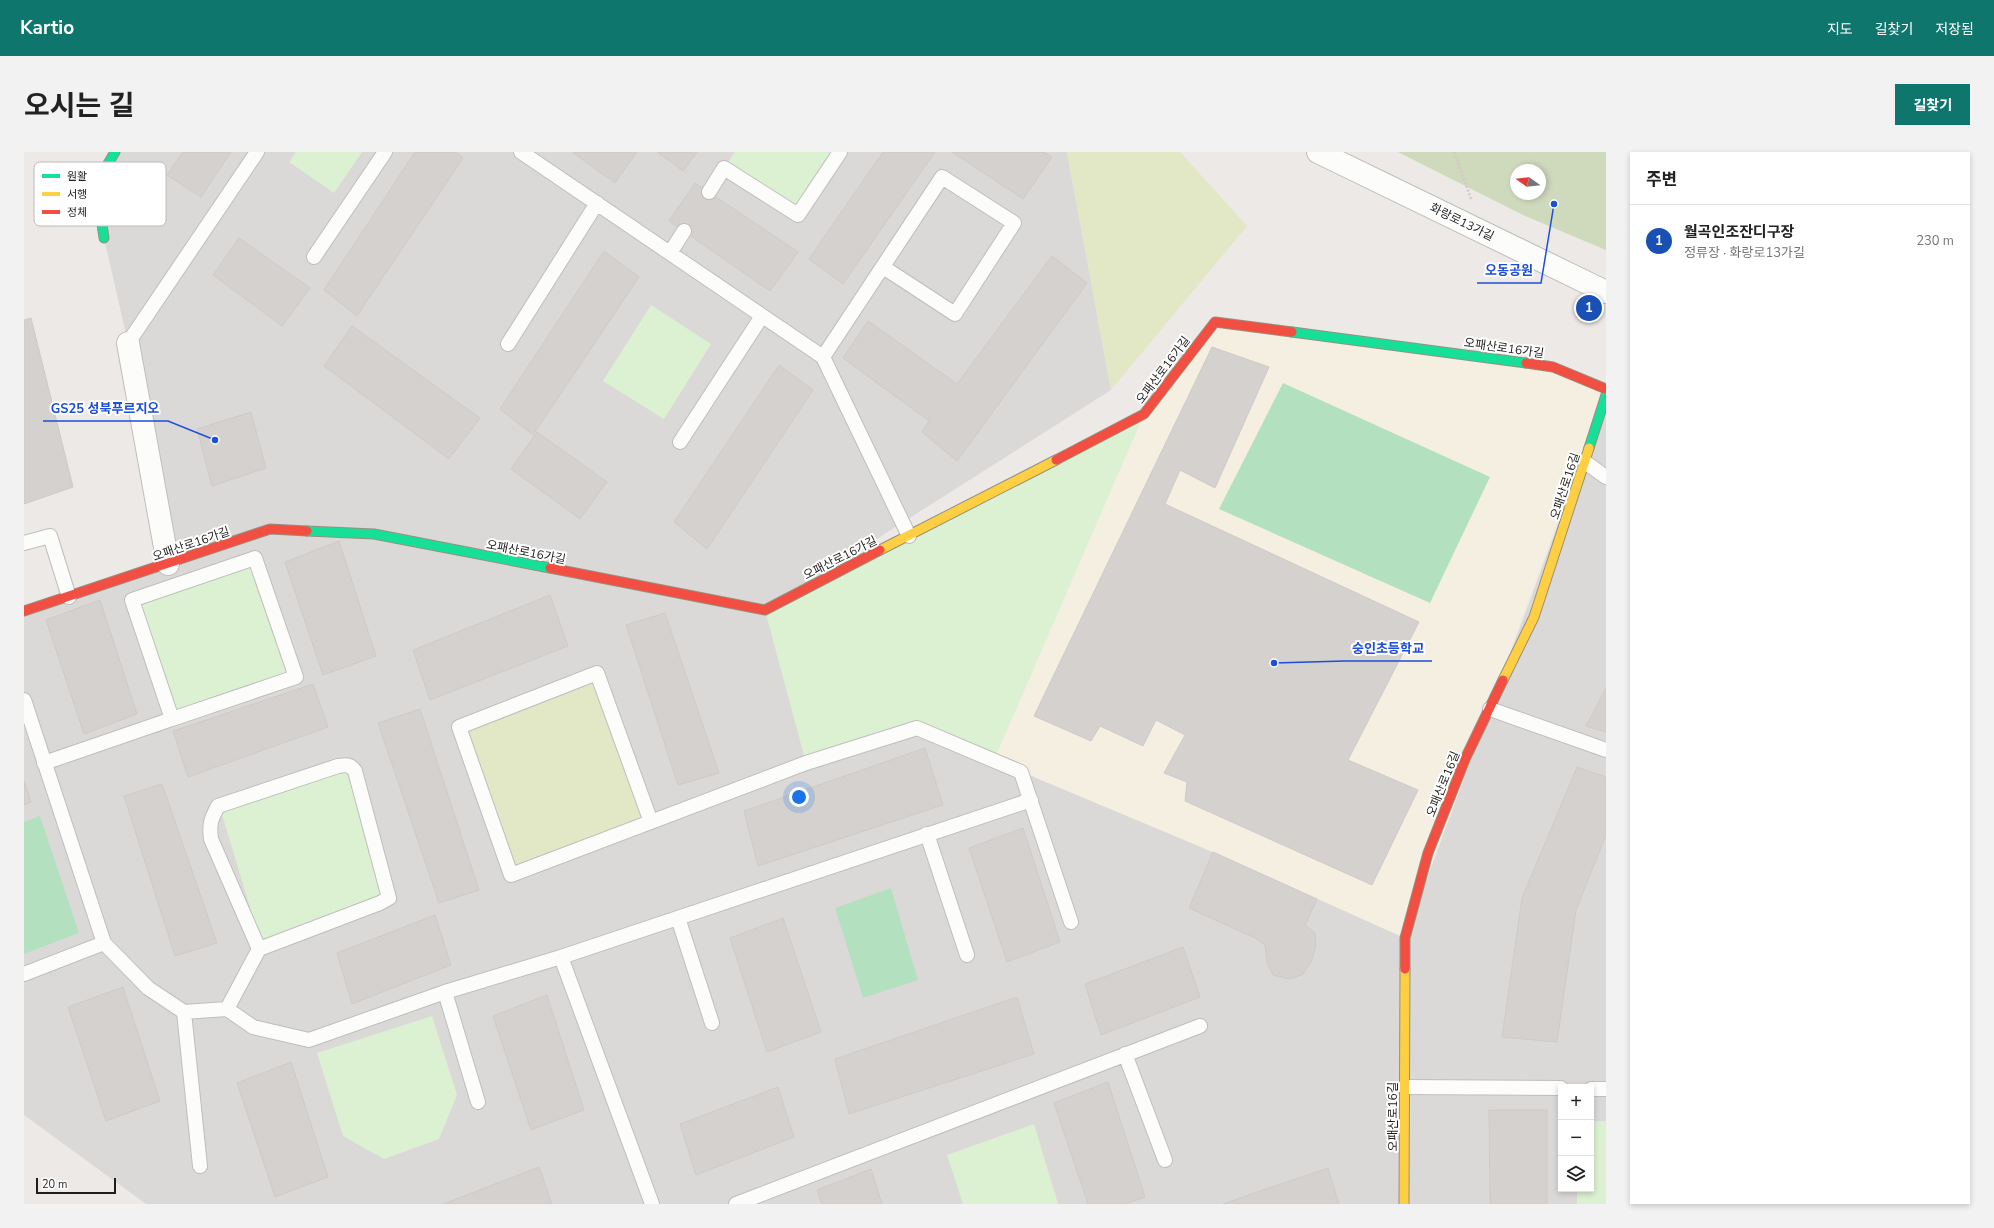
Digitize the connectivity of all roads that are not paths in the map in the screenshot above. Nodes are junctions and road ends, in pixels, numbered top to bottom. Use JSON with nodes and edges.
{"nodes":[{"id":1,"x":115,"y":152,"type":"edge"},
{"id":2,"x":257,"y":152,"type":"edge"},
{"id":3,"x":385,"y":152,"type":"edge"},
{"id":4,"x":521,"y":152,"type":"edge"},
{"id":5,"x":840,"y":152,"type":"edge"},
{"id":6,"x":1318,"y":152,"type":"edge"},
{"id":7,"x":109,"y":162,"type":"edge"},
{"id":8,"x":709,"y":192,"type":"dead end"},
{"id":9,"x":597,"y":203,"type":"junction"},
{"id":10,"x":102,"y":226,"type":"edge"},
{"id":11,"x":684,"y":231,"type":"dead end"},
{"id":12,"x":104,"y":238,"type":"dead end"},
{"id":13,"x":670,"y":253,"type":"junction"},
{"id":14,"x":314,"y":257,"type":"dead end"},
{"id":15,"x":882,"y":266,"type":"junction"},
{"id":16,"x":1606,"y":292,"type":"edge"},
{"id":17,"x":762,"y":316,"type":"junction"},
{"id":18,"x":128,"y":343,"type":"joint"},
{"id":19,"x":508,"y":344,"type":"dead end"},
{"id":20,"x":823,"y":357,"type":"junction"},
{"id":21,"x":1606,"y":389,"type":"edge"},
{"id":22,"x":1606,"y":395,"type":"edge"},
{"id":23,"x":680,"y":442,"type":"dead end"},
{"id":24,"x":1585,"y":462,"type":"junction"},
{"id":25,"x":1606,"y":477,"type":"edge"},
{"id":26,"x":909,"y":536,"type":"junction"},
{"id":27,"x":24,"y":543,"type":"edge"},
{"id":28,"x":168,"y":564,"type":"junction"},
{"id":29,"x":69,"y":597,"type":"junction"},
{"id":30,"x":24,"y":611,"type":"edge"},
{"id":31,"x":24,"y":700,"type":"edge"},
{"id":32,"x":1490,"y":709,"type":"junction"},
{"id":33,"x":172,"y":719,"type":"junction"},
{"id":34,"x":1606,"y":750,"type":"edge"},
{"id":35,"x":44,"y":763,"type":"junction"},
{"id":36,"x":1031,"y":800,"type":"junction"},
{"id":37,"x":651,"y":822,"type":"junction"},
{"id":38,"x":927,"y":834,"type":"junction"},
{"id":39,"x":678,"y":918,"type":"junction"},
{"id":40,"x":1071,"y":922,"type":"dead end"},
{"id":41,"x":104,"y":942,"type":"junction"},
{"id":42,"x":259,"y":949,"type":"junction"},
{"id":43,"x":966,"y":955,"type":"dead end"},
{"id":44,"x":561,"y":957,"type":"junction"},
{"id":45,"x":24,"y":974,"type":"edge"},
{"id":46,"x":445,"y":992,"type":"junction"},
{"id":47,"x":227,"y":1009,"type":"junction"},
{"id":48,"x":184,"y":1012,"type":"junction"},
{"id":49,"x":712,"y":1023,"type":"dead end"},
{"id":50,"x":1200,"y":1026,"type":"dead end"},
{"id":51,"x":1125,"y":1054,"type":"junction"},
{"id":52,"x":1405,"y":1087,"type":"junction"},
{"id":53,"x":1558,"y":1088,"type":"edge"},
{"id":54,"x":1594,"y":1089,"type":"edge"},
{"id":55,"x":1606,"y":1089,"type":"edge"},
{"id":56,"x":478,"y":1102,"type":"dead end"},
{"id":57,"x":1165,"y":1160,"type":"dead end"},
{"id":58,"x":200,"y":1166,"type":"dead end"},
{"id":59,"x":652,"y":1204,"type":"edge"},
{"id":60,"x":736,"y":1204,"type":"edge"},
{"id":61,"x":1404,"y":1204,"type":"edge"}],
"edges":[{"from":1,"to":7,"type":"street"},
{"from":2,"to":18,"type":"lane"},
{"from":3,"to":14,"type":"lane"},
{"from":4,"to":9,"type":"lane"},
{"from":5,"to":8,"type":"lane"},
{"from":6,"to":16,"type":"street","name":"화랑로13가길"},
{"from":9,"to":13,"type":"lane"},
{"from":9,"to":19,"type":"lane"},
{"from":10,"to":12,"type":"street"},
{"from":11,"to":13,"type":"lane"},
{"from":13,"to":17,"type":"lane"},
{"from":15,"to":15,"type":"lane"},
{"from":15,"to":20,"type":"lane"},
{"from":17,"to":20,"type":"lane"},
{"from":17,"to":23,"type":"lane"},
{"from":18,"to":28,"type":"street"},
{"from":20,"to":26,"type":"lane"},
{"from":21,"to":26,"type":"street","name":"오패산로16가길"},
{"from":22,"to":24,"type":"street","name":"오패산로16길"},
{"from":24,"to":25,"type":"lane"},
{"from":24,"to":32,"type":"street","name":"오패산로16길"},
{"from":26,"to":28,"type":"street","name":"오패산로16가길"},
{"from":27,"to":29,"type":"lane"},
{"from":28,"to":29,"type":"street","name":"오패산로16가길"},
{"from":29,"to":30,"type":"street","name":"오패산로16가길"},
{"from":31,"to":35,"type":"lane"},
{"from":32,"to":34,"type":"lane"},
{"from":32,"to":52,"type":"street","name":"오패산로16길"},
{"from":33,"to":33,"type":"lane"},
{"from":33,"to":35,"type":"lane"},
{"from":35,"to":41,"type":"lane"},
{"from":36,"to":37,"type":"lane"},
{"from":36,"to":38,"type":"lane"},
{"from":36,"to":40,"type":"lane"},
{"from":37,"to":37,"type":"lane"},
{"from":38,"to":39,"type":"lane"},
{"from":38,"to":43,"type":"lane"},
{"from":39,"to":44,"type":"lane"},
{"from":39,"to":49,"type":"lane"},
{"from":41,"to":45,"type":"lane"},
{"from":41,"to":48,"type":"lane"},
{"from":42,"to":42,"type":"lane"},
{"from":42,"to":47,"type":"lane"},
{"from":44,"to":46,"type":"lane"},
{"from":44,"to":59,"type":"lane"},
{"from":46,"to":47,"type":"lane"},
{"from":46,"to":56,"type":"lane"},
{"from":47,"to":48,"type":"lane"},
{"from":48,"to":58,"type":"lane"},
{"from":50,"to":51,"type":"lane"},
{"from":51,"to":57,"type":"lane"},
{"from":51,"to":60,"type":"lane"},
{"from":52,"to":53,"type":"lane"},
{"from":52,"to":61,"type":"street","name":"오패산로16길"},
{"from":54,"to":55,"type":"lane"}]}
